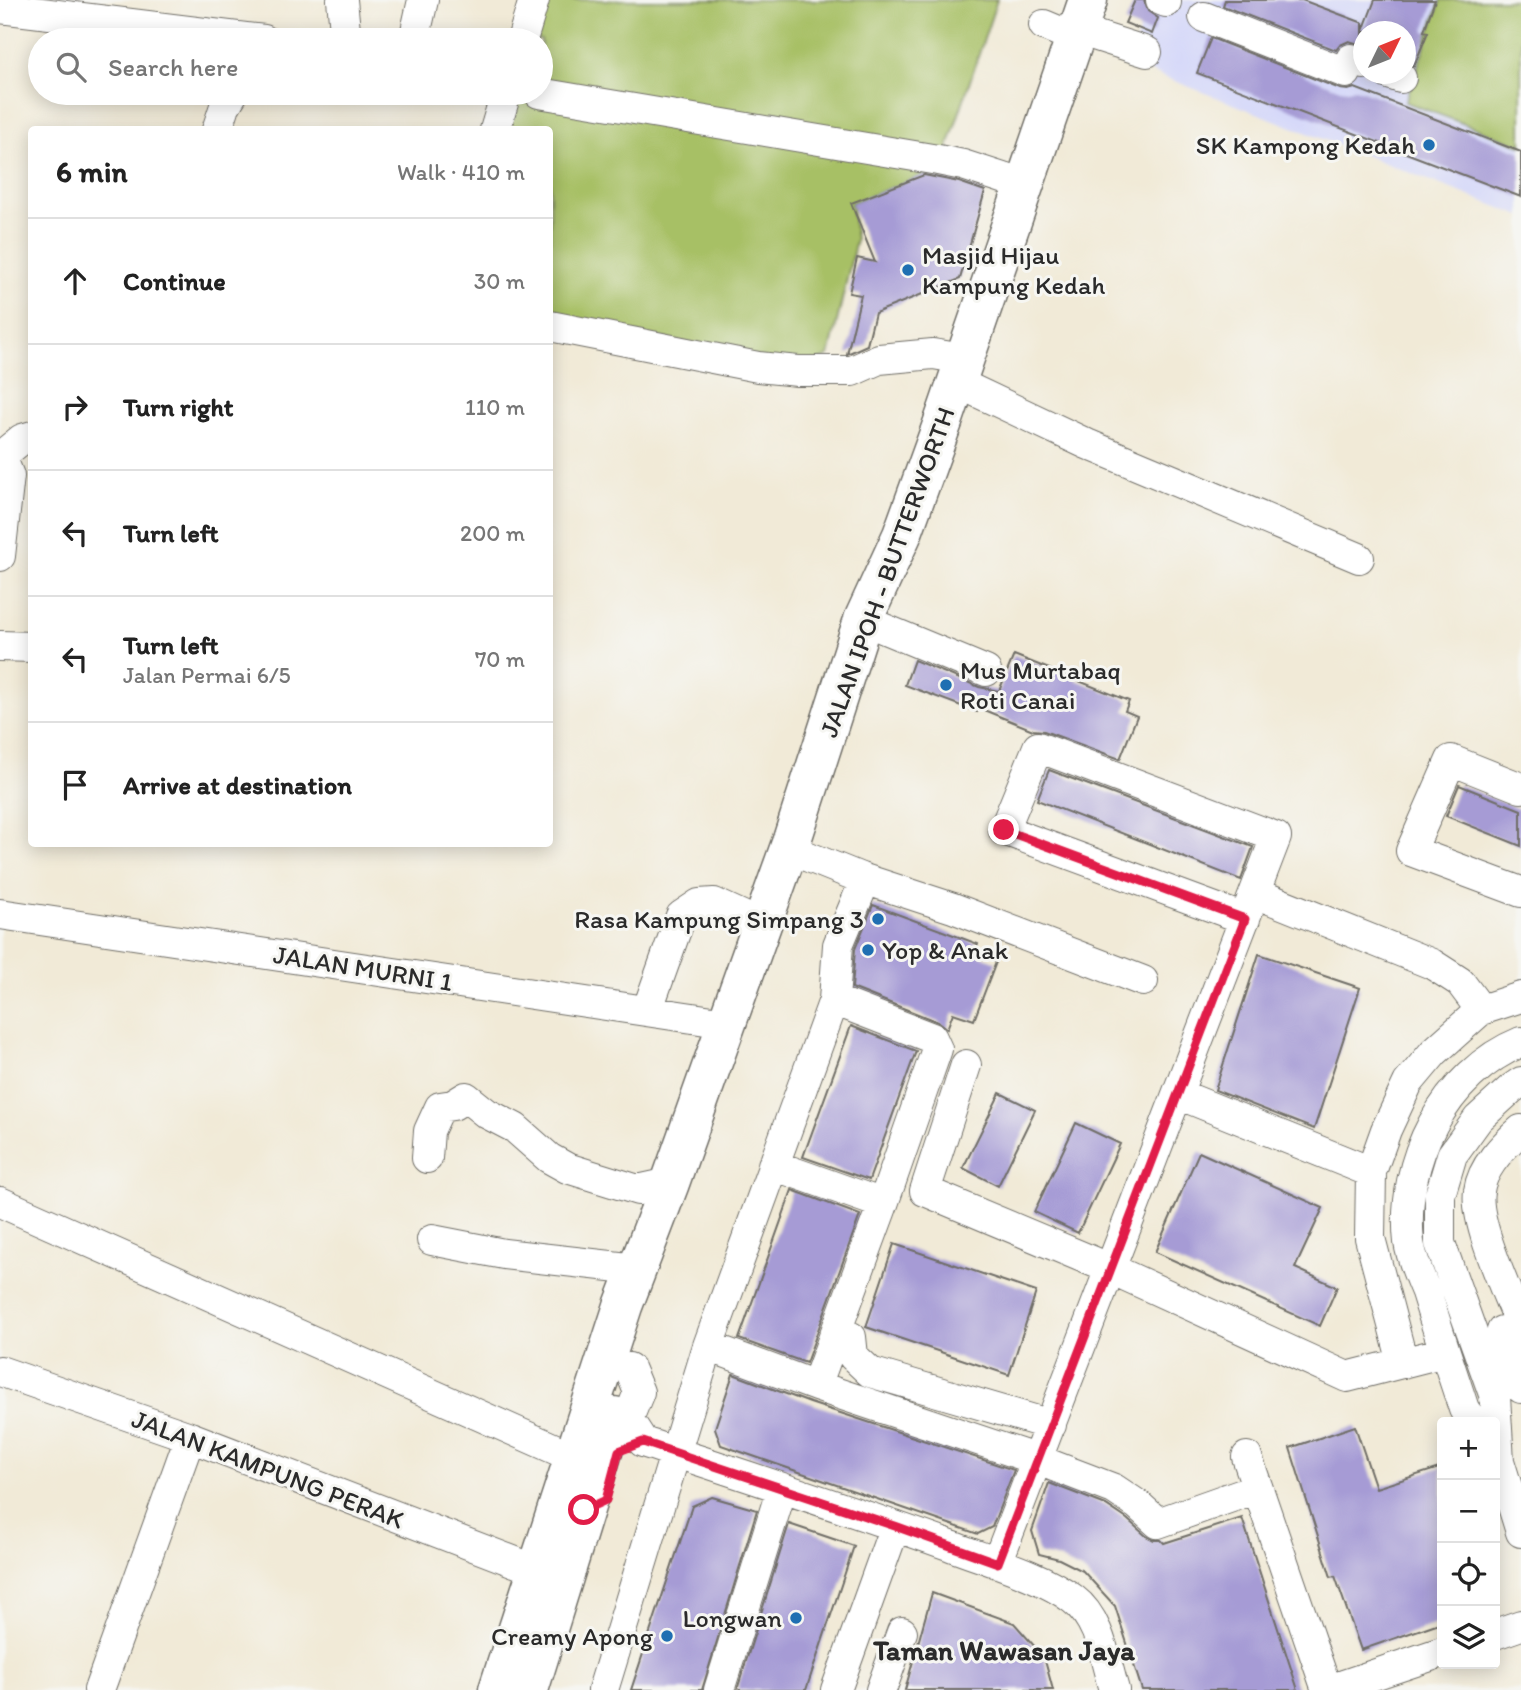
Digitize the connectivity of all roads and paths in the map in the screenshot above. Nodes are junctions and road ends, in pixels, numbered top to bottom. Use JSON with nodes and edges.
{"nodes":[{"id":1,"x":342,"y":0,"type":"edge"},
{"id":2,"x":422,"y":0,"type":"edge"},
{"id":3,"x":534,"y":0,"type":"edge"},
{"id":4,"x":0,"y":8,"type":"edge"},
{"id":5,"x":1204,"y":17,"type":"dead end"},
{"id":6,"x":1071,"y":23,"type":"edge"},
{"id":7,"x":165,"y":28,"type":"edge"},
{"id":8,"x":345,"y":28,"type":"edge"},
{"id":9,"x":416,"y":28,"type":"edge"},
{"id":10,"x":526,"y":28,"type":"edge"},
{"id":11,"x":1147,"y":52,"type":"dead end"},
{"id":12,"x":1353,"y":60,"type":"edge"},
{"id":13,"x":553,"y":95,"type":"edge"},
{"id":14,"x":226,"y":105,"type":"edge"},
{"id":15,"x":502,"y":105,"type":"edge"},
{"id":16,"x":218,"y":126,"type":"edge"},
{"id":17,"x":496,"y":126,"type":"edge"},
{"id":18,"x":1024,"y":185,"type":"junction"},
{"id":19,"x":553,"y":328,"type":"edge"},
{"id":20,"x":960,"y":371,"type":"junction"},
{"id":21,"x":28,"y":437,"type":"edge"},
{"id":22,"x":1,"y":456,"type":"edge"},
{"id":23,"x":0,"y":556,"type":"edge"},
{"id":24,"x":1359,"y":558,"type":"dead end"},
{"id":25,"x":863,"y":620,"type":"junction"},
{"id":26,"x":0,"y":646,"type":"edge"},
{"id":27,"x":28,"y":646,"type":"edge"},
{"id":28,"x":986,"y":671,"type":"dead end"},
{"id":29,"x":1521,"y":788,"type":"edge"},
{"id":30,"x":789,"y":849,"type":"junction"},
{"id":31,"x":861,"y":878,"type":"junction"},
{"id":32,"x":1521,"y":892,"type":"edge"},
{"id":33,"x":1250,"y":906,"type":"junction"},
{"id":34,"x":0,"y":914,"type":"edge"},
{"id":35,"x":762,"y":925,"type":"junction"},
{"id":36,"x":1143,"y":981,"type":"dead end"},
{"id":37,"x":1521,"y":997,"type":"edge"},
{"id":38,"x":834,"y":1000,"type":"junction"},
{"id":39,"x":1481,"y":1010,"type":"junction"},
{"id":40,"x":647,"y":1011,"type":"junction"},
{"id":41,"x":726,"y":1023,"type":"junction"},
{"id":42,"x":1521,"y":1042,"type":"edge"},
{"id":43,"x":966,"y":1065,"type":"dead end"},
{"id":44,"x":1521,"y":1082,"type":"edge"},
{"id":45,"x":1178,"y":1094,"type":"junction"},
{"id":46,"x":1521,"y":1130,"type":"edge"},
{"id":47,"x":426,"y":1158,"type":"dead end"},
{"id":48,"x":773,"y":1165,"type":"junction"},
{"id":49,"x":1371,"y":1172,"type":"junction"},
{"id":50,"x":643,"y":1186,"type":"junction"},
{"id":51,"x":0,"y":1202,"type":"edge"},
{"id":52,"x":883,"y":1204,"type":"junction"},
{"id":53,"x":432,"y":1240,"type":"dead end"},
{"id":54,"x":637,"y":1269,"type":"junction"},
{"id":55,"x":1111,"y":1269,"type":"junction"},
{"id":56,"x":1504,"y":1330,"type":"edge"},
{"id":57,"x":851,"y":1337,"type":"dead end"},
{"id":58,"x":708,"y":1346,"type":"junction"},
{"id":59,"x":1445,"y":1352,"type":"junction"},
{"id":60,"x":1403,"y":1363,"type":"junction"},
{"id":61,"x":629,"y":1368,"type":"junction"},
{"id":62,"x":0,"y":1371,"type":"edge"},
{"id":63,"x":816,"y":1386,"type":"junction"},
{"id":64,"x":1521,"y":1388,"type":"edge"},
{"id":65,"x":1470,"y":1417,"type":"edge"},
{"id":66,"x":1496,"y":1417,"type":"edge"},
{"id":67,"x":1051,"y":1425,"type":"junction"},
{"id":68,"x":190,"y":1437,"type":"junction"},
{"id":69,"x":643,"y":1442,"type":"junction"},
{"id":70,"x":675,"y":1452,"type":"junction"},
{"id":71,"x":573,"y":1457,"type":"junction"},
{"id":72,"x":1247,"y":1457,"type":"dead end"},
{"id":73,"x":1038,"y":1460,"type":"junction"},
{"id":74,"x":1500,"y":1467,"type":"edge"},
{"id":75,"x":782,"y":1488,"type":"junction"},
{"id":76,"x":1257,"y":1488,"type":"junction"},
{"id":77,"x":584,"y":1510,"type":"junction"},
{"id":78,"x":895,"y":1526,"type":"junction"},
{"id":79,"x":1521,"y":1532,"type":"edge"},
{"id":80,"x":998,"y":1563,"type":"junction"},
{"id":81,"x":536,"y":1570,"type":"junction"},
{"id":82,"x":1521,"y":1625,"type":"edge"},
{"id":83,"x":902,"y":1632,"type":"dead end"},
{"id":84,"x":1500,"y":1632,"type":"edge"},
{"id":85,"x":850,"y":1653,"type":"junction"},
{"id":86,"x":1437,"y":1654,"type":"edge"},
{"id":87,"x":885,"y":1679,"type":"edge"},
{"id":88,"x":99,"y":1690,"type":"edge"},
{"id":89,"x":499,"y":1690,"type":"edge"},
{"id":90,"x":529,"y":1690,"type":"edge"},
{"id":91,"x":603,"y":1690,"type":"edge"},
{"id":92,"x":719,"y":1690,"type":"edge"},
{"id":93,"x":836,"y":1690,"type":"edge"},
{"id":94,"x":1114,"y":1690,"type":"edge"},
{"id":95,"x":1328,"y":1690,"type":"edge"}],
"edges":[{"from":1,"to":8,"type":"street"},
{"from":2,"to":9,"type":"street"},
{"from":3,"to":10,"type":"street"},
{"from":4,"to":7,"type":"street"},
{"from":5,"to":12,"type":"street"},
{"from":6,"to":11,"type":"street"},
{"from":6,"to":18,"type":"highway","name":"JALAN IPOH - BUTTERWORTH"},
{"from":13,"to":18,"type":"street"},
{"from":14,"to":16,"type":"street"},
{"from":15,"to":17,"type":"street"},
{"from":18,"to":20,"type":"highway","name":"JALAN IPOH - BUTTERWORTH"},
{"from":19,"to":20,"type":"street"},
{"from":20,"to":24,"type":"street"},
{"from":20,"to":25,"type":"highway","name":"JALAN IPOH - BUTTERWORTH"},
{"from":21,"to":22,"type":"street"},
{"from":22,"to":23,"type":"street"},
{"from":25,"to":28,"type":"street"},
{"from":25,"to":30,"type":"highway","name":"JALAN IPOH - BUTTERWORTH"},
{"from":26,"to":27,"type":"street"},
{"from":29,"to":32,"type":"street"},
{"from":30,"to":31,"type":"street"},
{"from":30,"to":35,"type":"highway","name":"JALAN IPOH - BUTTERWORTH"},
{"from":31,"to":36,"type":"street"},
{"from":31,"to":38,"type":"street"},
{"from":33,"to":33,"type":"street"},
{"from":33,"to":39,"type":"street"},
{"from":33,"to":45,"type":"street"},
{"from":34,"to":40,"type":"street","name":"JALAN MURNI 1"},
{"from":35,"to":40,"type":"street"},
{"from":35,"to":41,"type":"highway","name":"JALAN IPOH - BUTTERWORTH"},
{"from":37,"to":39,"type":"street"},
{"from":38,"to":48,"type":"street"},
{"from":38,"to":52,"type":"street"},
{"from":39,"to":49,"type":"street"},
{"from":40,"to":41,"type":"street","name":"JALAN MURNI 1"},
{"from":41,"to":50,"type":"highway","name":"JALAN IPOH - BUTTERWORTH"},
{"from":42,"to":59,"type":"street"},
{"from":43,"to":55,"type":"street"},
{"from":44,"to":56,"type":"street"},
{"from":45,"to":49,"type":"street"},
{"from":45,"to":55,"type":"street"},
{"from":46,"to":56,"type":"street"},
{"from":47,"to":50,"type":"street"},
{"from":48,"to":52,"type":"street"},
{"from":48,"to":58,"type":"street"},
{"from":49,"to":60,"type":"street"},
{"from":50,"to":54,"type":"highway","name":"JALAN IPOH - BUTTERWORTH"},
{"from":50,"to":61,"type":"highway","name":"JALAN IPOH - BUTTERWORTH"},
{"from":51,"to":71,"type":"street"},
{"from":52,"to":63,"type":"street"},
{"from":53,"to":54,"type":"street"},
{"from":54,"to":71,"type":"highway","name":"JALAN IPOH - BUTTERWORTH"},
{"from":55,"to":60,"type":"street"},
{"from":55,"to":67,"type":"street"},
{"from":56,"to":64,"type":"street"},
{"from":56,"to":66,"type":"street"},
{"from":57,"to":67,"type":"street"},
{"from":58,"to":63,"type":"street"},
{"from":58,"to":70,"type":"street"},
{"from":59,"to":60,"type":"street"},
{"from":59,"to":65,"type":"street"},
{"from":61,"to":69,"type":"street"},
{"from":61,"to":77,"type":"highway","name":"JALAN IPOH - BUTTERWORTH"},
{"from":62,"to":68,"type":"street","name":"JALAN KAMPUNG PERAK"},
{"from":63,"to":73,"type":"street"},
{"from":67,"to":73,"type":"street"},
{"from":68,"to":81,"type":"street","name":"JALAN KAMPUNG PERAK"},
{"from":68,"to":88,"type":"street"},
{"from":69,"to":70,"type":"street"},
{"from":69,"to":77,"type":"street"},
{"from":70,"to":75,"type":"street"},
{"from":70,"to":91,"type":"street"},
{"from":71,"to":81,"type":"highway","name":"JALAN IPOH - BUTTERWORTH"},
{"from":72,"to":76,"type":"street"},
{"from":73,"to":76,"type":"street"},
{"from":73,"to":80,"type":"street"},
{"from":74,"to":79,"type":"street"},
{"from":75,"to":78,"type":"street"},
{"from":75,"to":92,"type":"street"},
{"from":76,"to":95,"type":"street"},
{"from":77,"to":90,"type":"highway","name":"JALAN IPOH - BUTTERWORTH"},
{"from":78,"to":80,"type":"street"},
{"from":78,"to":85,"type":"street"},
{"from":80,"to":94,"type":"street"},
{"from":81,"to":89,"type":"highway","name":"JALAN IPOH - BUTTERWORTH"},
{"from":82,"to":84,"type":"street"},
{"from":83,"to":87,"type":"street"},
{"from":85,"to":87,"type":"street"},
{"from":85,"to":93,"type":"street"},
{"from":86,"to":95,"type":"street"}]}
